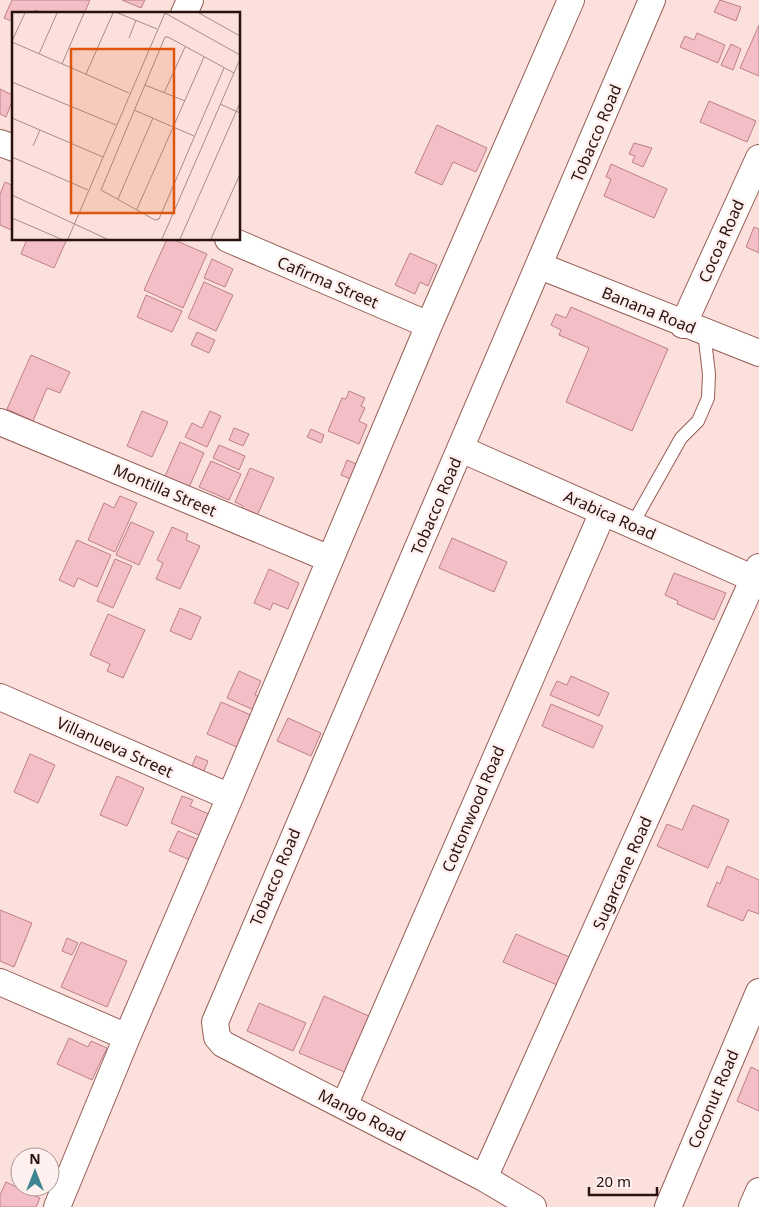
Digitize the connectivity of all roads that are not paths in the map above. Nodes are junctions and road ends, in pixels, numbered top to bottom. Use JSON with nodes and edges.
{"nodes":[{"id":1,"x":190,"y":0,"type":"edge"},
{"id":2,"x":571,"y":0,"type":"edge"},
{"id":3,"x":652,"y":0,"type":"edge"},
{"id":4,"x":185,"y":12,"type":"edge"},
{"id":5,"x":0,"y":143,"type":"edge"},
{"id":6,"x":12,"y":147,"type":"edge"},
{"id":7,"x":759,"y":158,"type":"edge"},
{"id":8,"x":230,"y":240,"type":"edge"},
{"id":9,"x":540,"y":266,"type":"junction"},
{"id":10,"x":429,"y":325,"type":"junction"},
{"id":11,"x":693,"y":328,"type":"junction"},
{"id":12,"x":759,"y":353,"type":"edge"},
{"id":13,"x":0,"y":422,"type":"edge"},
{"id":14,"x":460,"y":449,"type":"junction"},
{"id":15,"x":602,"y":512,"type":"junction"},
{"id":16,"x":632,"y":525,"type":"junction"},
{"id":17,"x":330,"y":559,"type":"junction"},
{"id":18,"x":757,"y":576,"type":"edge"},
{"id":19,"x":0,"y":697,"type":"edge"},
{"id":20,"x":230,"y":797,"type":"junction"},
{"id":21,"x":0,"y":982,"type":"edge"},
{"id":22,"x":759,"y":992,"type":"edge"},
{"id":23,"x":218,"y":1010,"type":"joint"},
{"id":24,"x":126,"y":1037,"type":"junction"},
{"id":25,"x":344,"y":1106,"type":"junction"},
{"id":26,"x":484,"y":1178,"type":"junction"},
{"id":27,"x":759,"y":1191,"type":"edge"},
{"id":28,"x":56,"y":1207,"type":"edge"},
{"id":29,"x":533,"y":1207,"type":"edge"},
{"id":30,"x":668,"y":1207,"type":"edge"},
{"id":31,"x":752,"y":1207,"type":"edge"}],
"edges":[{"from":1,"to":4,"type":"street"},
{"from":2,"to":10,"type":"street"},
{"from":3,"to":9,"type":"street","name":"Tobacco Road"},
{"from":5,"to":6,"type":"street"},
{"from":7,"to":11,"type":"street","name":"Cocoa Road"},
{"from":8,"to":10,"type":"street","name":"Cafirma Street"},
{"from":9,"to":11,"type":"street","name":"Banana Road"},
{"from":9,"to":14,"type":"street","name":"Tobacco Road"},
{"from":10,"to":17,"type":"street"},
{"from":11,"to":12,"type":"street","name":"Banana Road"},
{"from":11,"to":16,"type":"lane"},
{"from":13,"to":17,"type":"street","name":"Montilla Street"},
{"from":14,"to":15,"type":"street","name":"Arabica Road"},
{"from":14,"to":23,"type":"street","name":"Tobacco Road"},
{"from":15,"to":16,"type":"street","name":"Arabica Road"},
{"from":15,"to":25,"type":"street","name":"Cottonwood Road"},
{"from":16,"to":18,"type":"street","name":"Arabica Road"},
{"from":17,"to":20,"type":"street"},
{"from":18,"to":26,"type":"street","name":"Sugarcane Road"},
{"from":19,"to":20,"type":"street","name":"Villanueva Street"},
{"from":20,"to":24,"type":"street"},
{"from":21,"to":24,"type":"street"},
{"from":22,"to":30,"type":"street","name":"Coconut Road"},
{"from":23,"to":25,"type":"street","name":"Mango Road"},
{"from":24,"to":28,"type":"street"},
{"from":25,"to":26,"type":"street","name":"Mango Road"},
{"from":26,"to":29,"type":"street","name":"Mango Road"},
{"from":27,"to":31,"type":"street"}]}
